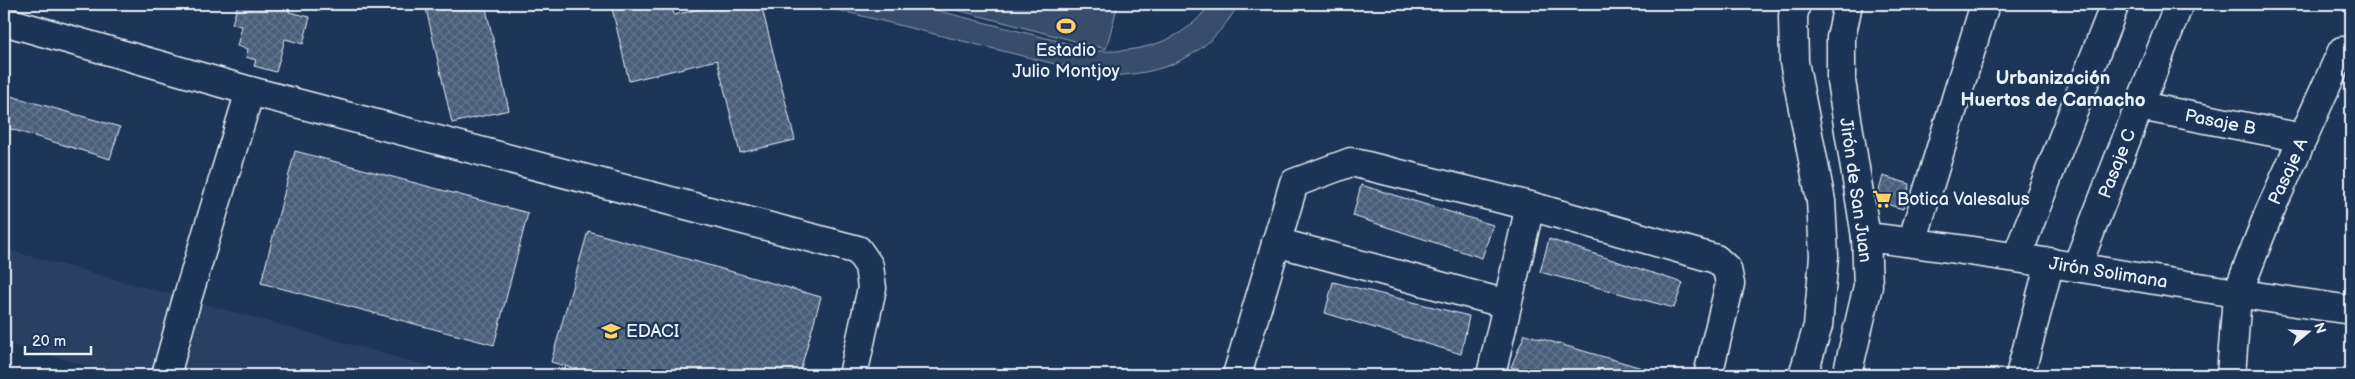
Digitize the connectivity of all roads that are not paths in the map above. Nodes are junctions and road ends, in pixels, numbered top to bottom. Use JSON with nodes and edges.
{"nodes":[{"id":1,"x":1796,"y":4,"type":"edge"},
{"id":2,"x":1848,"y":4,"type":"edge"},
{"id":3,"x":2115,"y":4,"type":"edge"},
{"id":4,"x":2179,"y":4,"type":"edge"},
{"id":5,"x":1984,"y":6,"type":"edge"},
{"id":6,"x":4,"y":21,"type":"edge"},
{"id":7,"x":2342,"y":50,"type":"dead end"},
{"id":8,"x":250,"y":91,"type":"junction"},
{"id":9,"x":2140,"y":106,"type":"junction"},
{"id":10,"x":2303,"y":138,"type":"junction"},
{"id":11,"x":1530,"y":206,"type":"junction"},
{"id":12,"x":1866,"y":237,"type":"junction"},
{"id":13,"x":1276,"y":242,"type":"junction"},
{"id":14,"x":1912,"y":242,"type":"junction"},
{"id":15,"x":2017,"y":256,"type":"junction"},
{"id":16,"x":2050,"y":262,"type":"junction"},
{"id":17,"x":2076,"y":266,"type":"junction"},
{"id":18,"x":2237,"y":294,"type":"junction"},
{"id":19,"x":1507,"y":304,"type":"junction"},
{"id":20,"x":2351,"y":310,"type":"edge"},
{"id":21,"x":166,"y":375,"type":"edge"},
{"id":22,"x":853,"y":375,"type":"edge"},
{"id":23,"x":1237,"y":375,"type":"edge"},
{"id":24,"x":1491,"y":375,"type":"edge"},
{"id":25,"x":1708,"y":375,"type":"edge"},
{"id":26,"x":1804,"y":375,"type":"edge"},
{"id":27,"x":1847,"y":375,"type":"edge"},
{"id":28,"x":2020,"y":375,"type":"edge"},
{"id":29,"x":2231,"y":375,"type":"edge"}],
"edges":[{"from":1,"to":26,"type":"street"},
{"from":2,"to":12,"type":"street","name":"Jirón de San Juan"},
{"from":3,"to":15,"type":"street"},
{"from":4,"to":9,"type":"street","name":"Pasaje C"},
{"from":5,"to":14,"type":"street"},
{"from":6,"to":8,"type":"street"},
{"from":7,"to":10,"type":"street","name":"Pasaje A"},
{"from":8,"to":21,"type":"street"},
{"from":8,"to":22,"type":"street"},
{"from":9,"to":10,"type":"street","name":"Pasaje B"},
{"from":9,"to":17,"type":"street","name":"Pasaje C"},
{"from":10,"to":18,"type":"street","name":"Pasaje A"},
{"from":11,"to":13,"type":"street"},
{"from":11,"to":19,"type":"street"},
{"from":11,"to":25,"type":"street"},
{"from":12,"to":14,"type":"street","name":"Jirón Solimana"},
{"from":12,"to":27,"type":"street","name":"Jirón de San Juan"},
{"from":13,"to":19,"type":"street"},
{"from":13,"to":23,"type":"street"},
{"from":14,"to":15,"type":"street","name":"Jirón Solimana"},
{"from":15,"to":16,"type":"street","name":"Jirón Solimana"},
{"from":16,"to":17,"type":"street","name":"Jirón Solimana"},
{"from":16,"to":28,"type":"street"},
{"from":17,"to":18,"type":"street","name":"Jirón Solimana"},
{"from":18,"to":20,"type":"street","name":"Jirón Solimana"},
{"from":18,"to":29,"type":"street","name":"Pasaje A"},
{"from":19,"to":24,"type":"street"}]}
